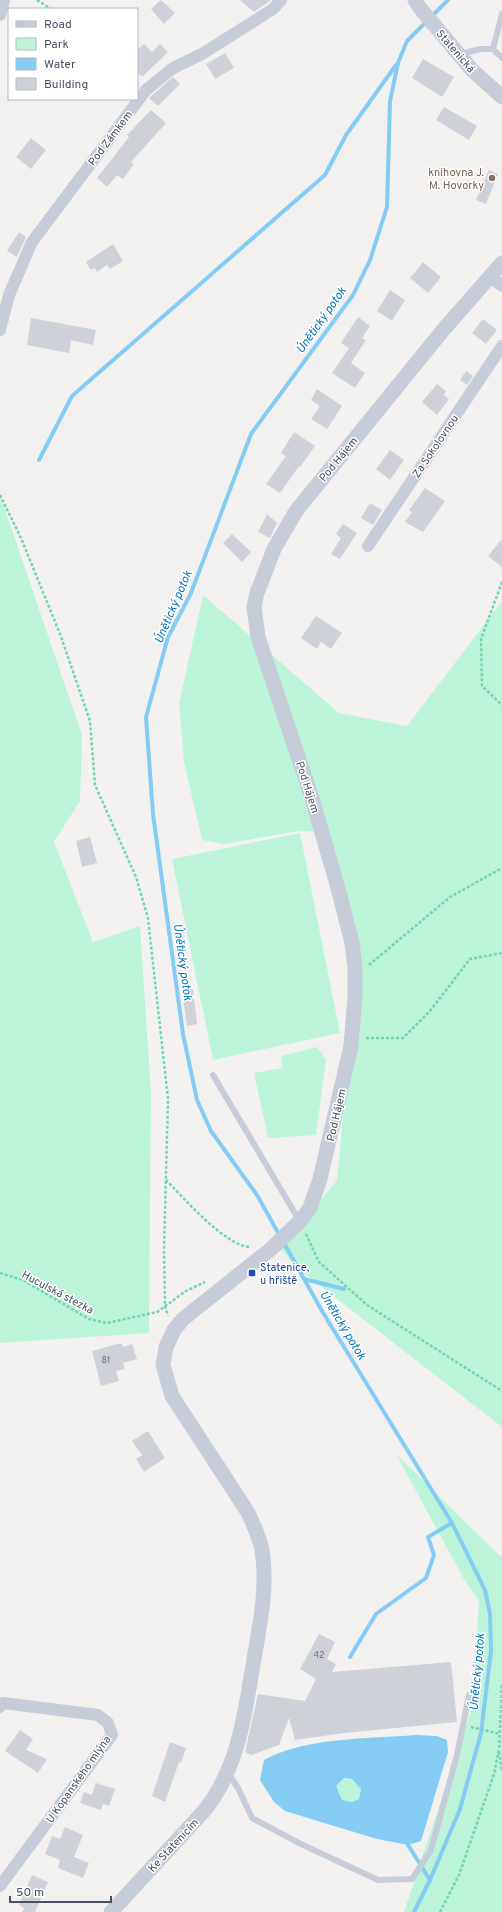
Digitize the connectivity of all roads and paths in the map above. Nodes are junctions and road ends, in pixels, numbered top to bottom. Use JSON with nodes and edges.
{"nodes":[{"id":1,"x":4,"y":0,"type":"edge"},
{"id":2,"x":37,"y":0,"type":"edge"},
{"id":3,"x":281,"y":0,"type":"edge"},
{"id":4,"x":418,"y":4,"type":"edge"},
{"id":5,"x":49,"y":8,"type":"edge"},
{"id":6,"x":502,"y":14,"type":"edge"},
{"id":7,"x":0,"y":15,"type":"edge"},
{"id":8,"x":493,"y":49,"type":"junction"},
{"id":9,"x":458,"y":54,"type":"junction"},
{"id":10,"x":502,"y":58,"type":"edge"},
{"id":11,"x":502,"y":97,"type":"edge"},
{"id":12,"x":502,"y":263,"type":"edge"},
{"id":13,"x":489,"y":276,"type":"junction"},
{"id":14,"x":502,"y":286,"type":"edge"},
{"id":15,"x":0,"y":330,"type":"edge"},
{"id":16,"x":502,"y":346,"type":"edge"},
{"id":17,"x":0,"y":495,"type":"edge"},
{"id":18,"x":368,"y":546,"type":"dead end"},
{"id":19,"x":502,"y":582,"type":"edge"},
{"id":20,"x":502,"y":705,"type":"edge"},
{"id":21,"x":502,"y":868,"type":"edge"},
{"id":22,"x":502,"y":953,"type":"edge"},
{"id":23,"x":355,"y":976,"type":"junction"},
{"id":24,"x":351,"y":1038,"type":"junction"},
{"id":25,"x":213,"y":1075,"type":"dead end"},
{"id":26,"x":166,"y":1180,"type":"junction"},
{"id":27,"x":298,"y":1227,"type":"junction"},
{"id":28,"x":270,"y":1249,"type":"junction"},
{"id":29,"x":0,"y":1272,"type":"edge"},
{"id":30,"x":207,"y":1281,"type":"dead end"},
{"id":31,"x":165,"y":1306,"type":"junction"},
{"id":32,"x":173,"y":1332,"type":"junction"},
{"id":33,"x":502,"y":1391,"type":"edge"},
{"id":34,"x":502,"y":1685,"type":"edge"},
{"id":35,"x":469,"y":1695,"type":"dead end"},
{"id":36,"x":0,"y":1707,"type":"edge"},
{"id":37,"x":463,"y":1725,"type":"junction"},
{"id":38,"x":500,"y":1734,"type":"junction"},
{"id":39,"x":499,"y":1749,"type":"junction"},
{"id":40,"x":502,"y":1771,"type":"edge"},
{"id":41,"x":227,"y":1773,"type":"junction"},
{"id":42,"x":0,"y":1886,"type":"edge"},
{"id":43,"x":111,"y":1912,"type":"edge"},
{"id":44,"x":440,"y":1912,"type":"edge"}],
"edges":[{"from":1,"to":7,"type":"street"},
{"from":2,"to":5,"type":"path"},
{"from":3,"to":15,"type":"street","name":"Pod Zámkem"},
{"from":4,"to":9,"type":"street","name":"Statenická"},
{"from":6,"to":8,"type":"lane"},
{"from":8,"to":9,"type":"lane"},
{"from":8,"to":10,"type":"lane"},
{"from":9,"to":11,"type":"street","name":"Statenická"},
{"from":12,"to":13,"type":"street","name":"Pod Hájem"},
{"from":13,"to":14,"type":"street"},
{"from":13,"to":23,"type":"street","name":"Pod Hájem"},
{"from":16,"to":18,"type":"street","name":"Za Sokolovnou"},
{"from":17,"to":26,"type":"path"},
{"from":19,"to":20,"type":"path"},
{"from":21,"to":23,"type":"path"},
{"from":22,"to":24,"type":"path"},
{"from":23,"to":24,"type":"street","name":"Pod Hájem"},
{"from":24,"to":27,"type":"street","name":"Pod Hájem"},
{"from":25,"to":27,"type":"lane"},
{"from":26,"to":28,"type":"path"},
{"from":26,"to":31,"type":"path"},
{"from":27,"to":28,"type":"street","name":"Pod Hájem"},
{"from":27,"to":33,"type":"path"},
{"from":28,"to":32,"type":"street","name":"Pod Hájem"},
{"from":29,"to":31,"type":"path","name":"Huculská stezka"},
{"from":30,"to":31,"type":"path","name":"Huculská stezka"},
{"from":31,"to":32,"type":"path"},
{"from":32,"to":41,"type":"street","name":"Ke Statenicím"},
{"from":34,"to":38,"type":"path"},
{"from":35,"to":37,"type":"lane"},
{"from":36,"to":42,"type":"street","name":"U Kopanského mlýna"},
{"from":37,"to":38,"type":"path"},
{"from":37,"to":41,"type":"lane"},
{"from":38,"to":39,"type":"path"},
{"from":39,"to":40,"type":"path"},
{"from":39,"to":44,"type":"path"},
{"from":41,"to":43,"type":"street","name":"Ke Statenicím"}]}
